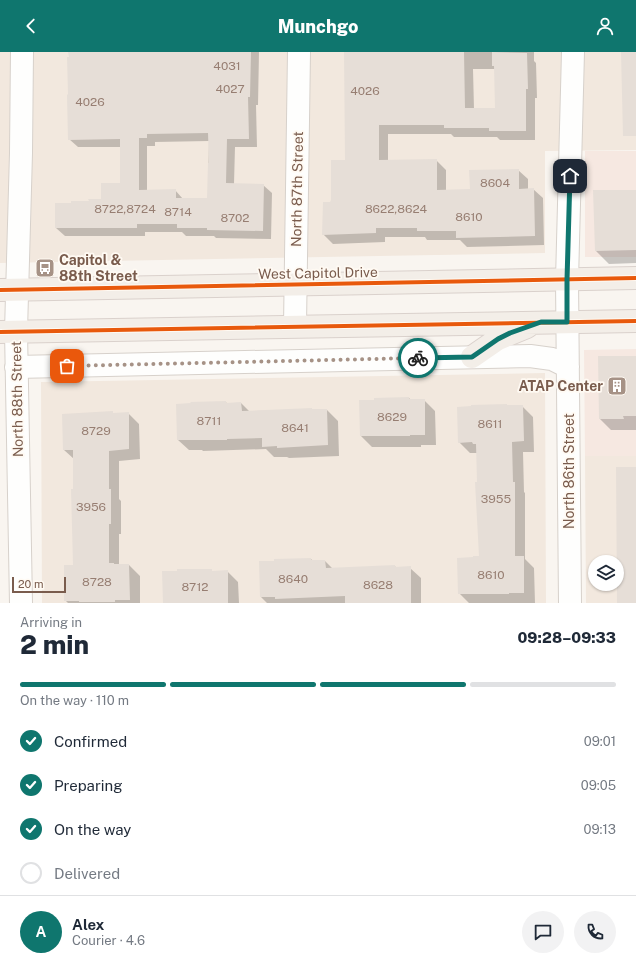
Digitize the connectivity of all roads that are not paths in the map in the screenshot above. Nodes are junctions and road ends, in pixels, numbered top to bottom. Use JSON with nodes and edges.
{"nodes":[{"id":1,"x":22,"y":52,"type":"edge"},
{"id":2,"x":299,"y":52,"type":"edge"},
{"id":3,"x":573,"y":52,"type":"edge"},
{"id":4,"x":636,"y":278,"type":"edge"},
{"id":5,"x":567,"y":280,"type":"junction"},
{"id":6,"x":296,"y":285,"type":"junction"},
{"id":7,"x":9,"y":290,"type":"edge"},
{"id":8,"x":636,"y":321,"type":"edge"},
{"id":9,"x":541,"y":322,"type":"junction"},
{"id":10,"x":567,"y":322,"type":"junction"},
{"id":11,"x":295,"y":326,"type":"junction"},
{"id":12,"x":8,"y":331,"type":"edge"},
{"id":13,"x":472,"y":357,"type":"junction"},
{"id":14,"x":16,"y":367,"type":"junction"},
{"id":15,"x":568,"y":367,"type":"junction"},
{"id":16,"x":21,"y":603,"type":"edge"},
{"id":17,"x":570,"y":603,"type":"edge"}],
"edges":[{"from":1,"to":7,"type":"street","name":"North 88th Street"},
{"from":2,"to":6,"type":"street","name":"North 87th Street"},
{"from":3,"to":5,"type":"street","name":"North 86th Street"},
{"from":4,"to":5,"type":"main road","name":"West Capitol Drive"},
{"from":5,"to":6,"type":"main road","name":"West Capitol Drive"},
{"from":5,"to":10,"type":"street","name":"North 86th Street"},
{"from":6,"to":7,"type":"main road","name":"West Capitol Drive"},
{"from":6,"to":11,"type":"street","name":"North 87th Street"},
{"from":7,"to":12,"type":"street","name":"North 88th Street"},
{"from":8,"to":10,"type":"main road"},
{"from":9,"to":10,"type":"main road"},
{"from":9,"to":11,"type":"main road"},
{"from":9,"to":13,"type":"main road"},
{"from":10,"to":15,"type":"street","name":"North 86th Street"},
{"from":11,"to":12,"type":"main road"},
{"from":12,"to":14,"type":"street","name":"North 88th Street"},
{"from":13,"to":14,"type":"street"},
{"from":13,"to":15,"type":"street"},
{"from":14,"to":16,"type":"street","name":"North 88th Street"},
{"from":15,"to":17,"type":"street","name":"North 86th Street"}]}
